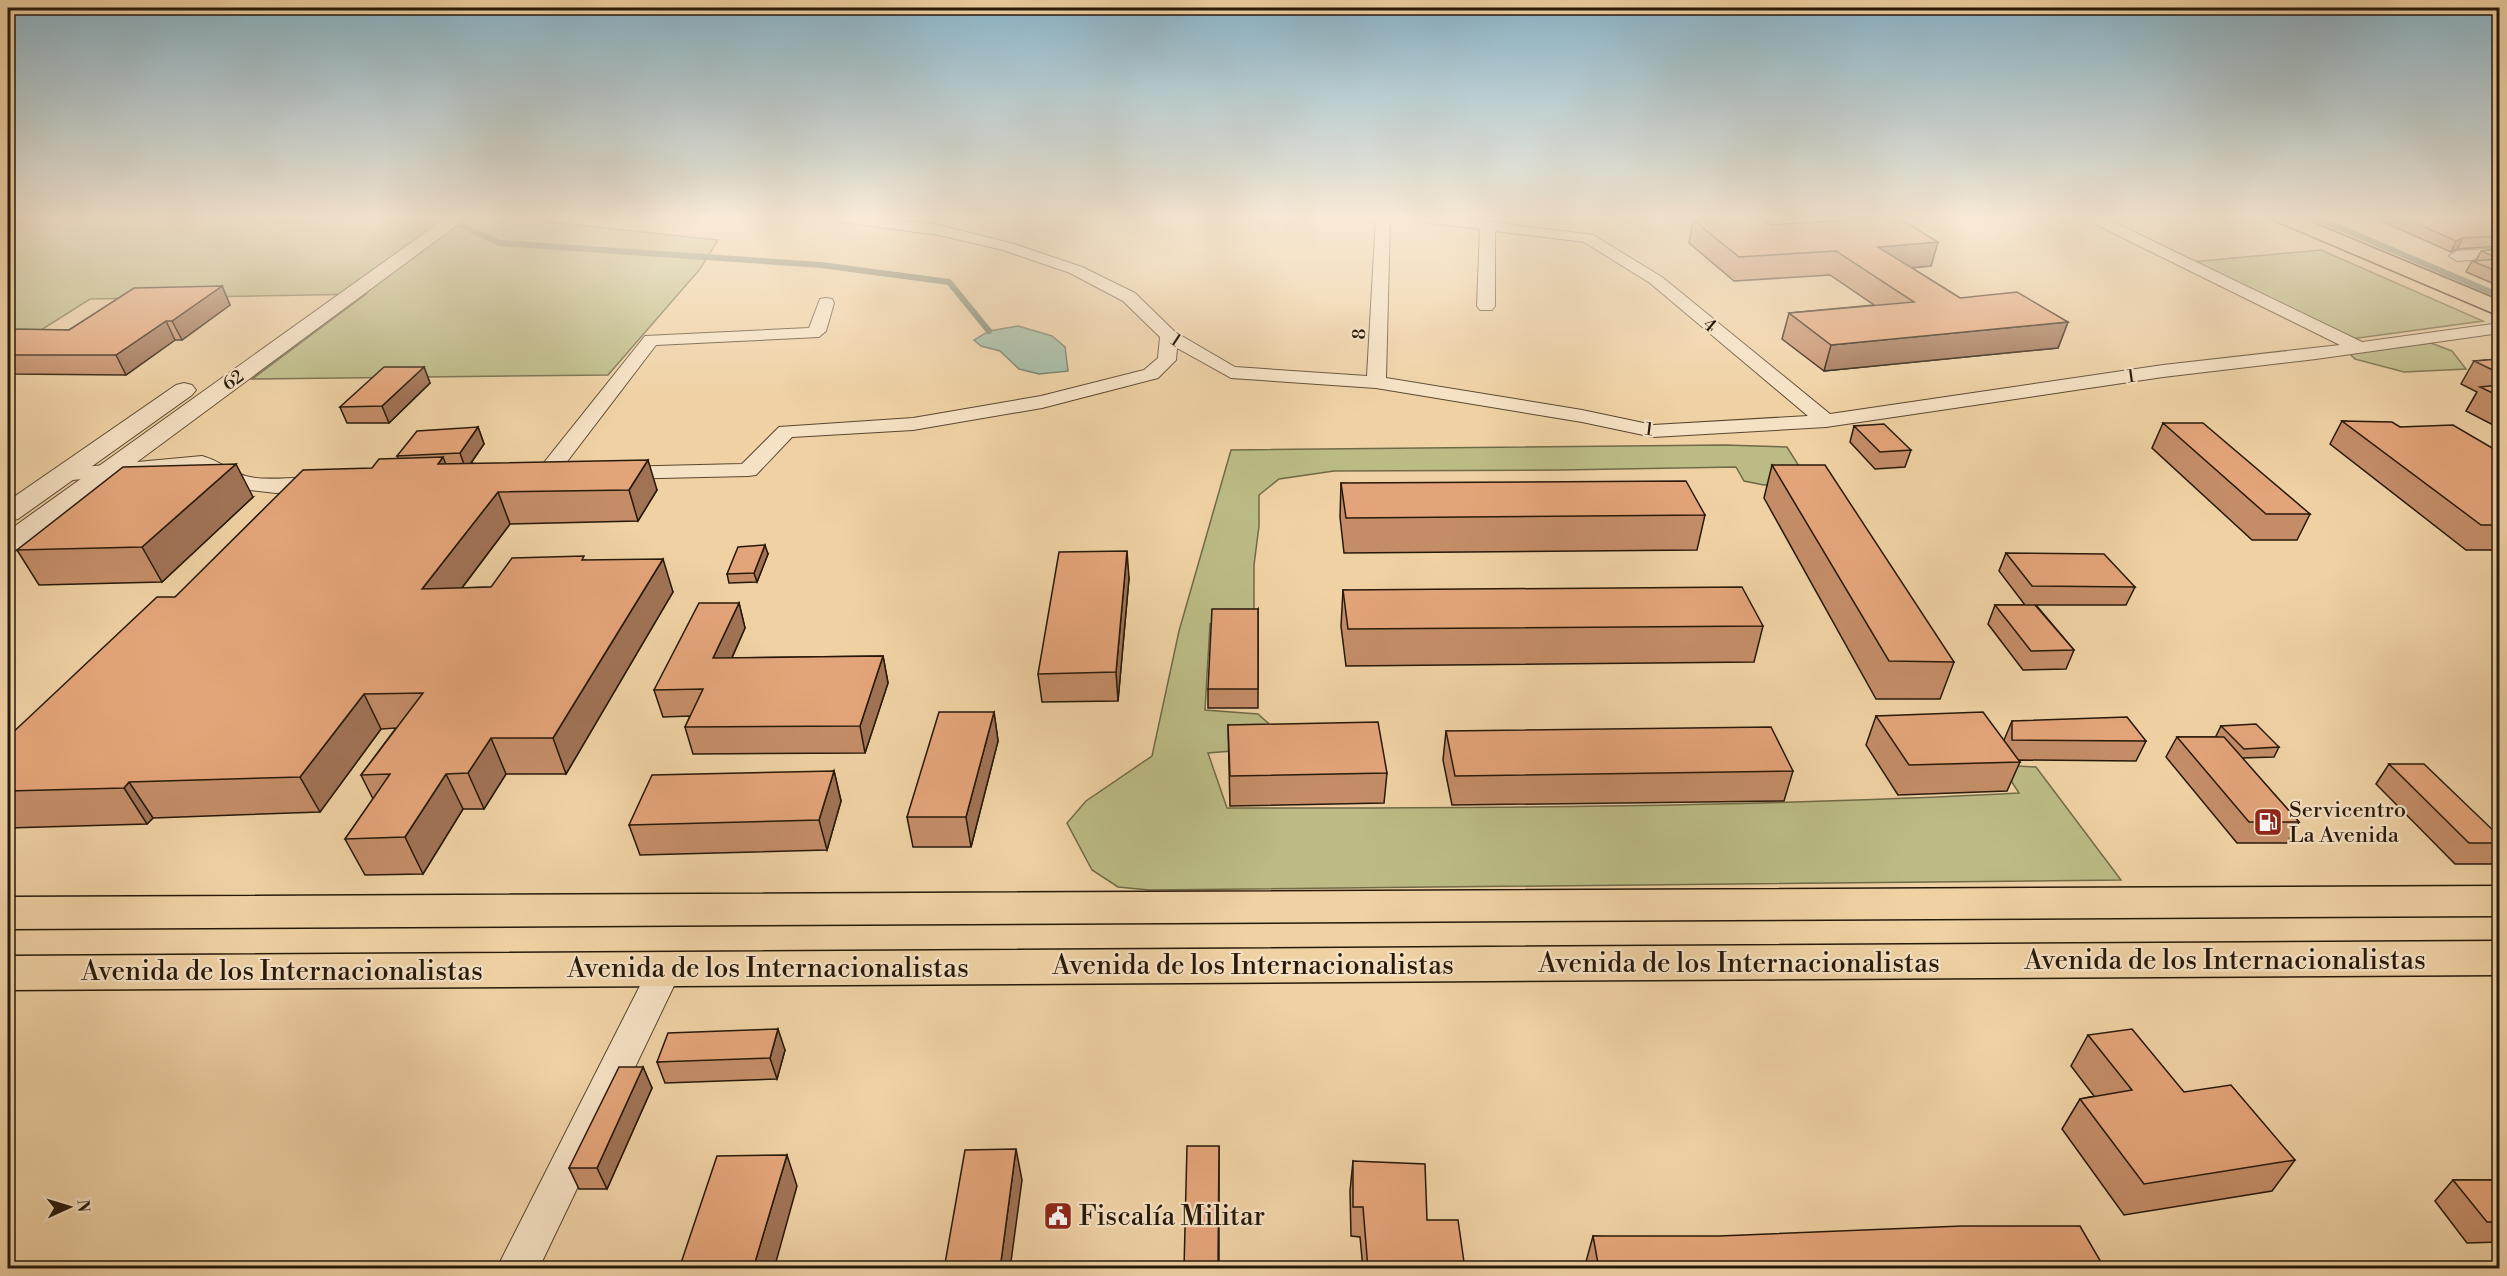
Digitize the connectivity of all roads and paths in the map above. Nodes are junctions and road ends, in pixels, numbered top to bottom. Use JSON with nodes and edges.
{"nodes":[{"id":1,"x":348,"y":277,"type":"edge"},
{"id":2,"x":377,"y":277,"type":"edge"},
{"id":3,"x":1089,"y":277,"type":"edge"},
{"id":4,"x":1380,"y":277,"type":"edge"},
{"id":5,"x":1487,"y":277,"type":"edge"},
{"id":6,"x":1650,"y":277,"type":"edge"},
{"id":7,"x":2214,"y":277,"type":"edge"},
{"id":8,"x":2424,"y":277,"type":"edge"},
{"id":9,"x":826,"y":303,"type":"dead end"},
{"id":10,"x":1486,"y":306,"type":"dead end"},
{"id":11,"x":2498,"y":308,"type":"edge"},
{"id":12,"x":2499,"y":328,"type":"edge"},
{"id":13,"x":1169,"y":336,"type":"junction"},
{"id":14,"x":2358,"y":347,"type":"junction"},
{"id":15,"x":1376,"y":381,"type":"junction"},
{"id":16,"x":1826,"y":422,"type":"junction"},
{"id":17,"x":112,"y":468,"type":"junction"},
{"id":18,"x":569,"y":474,"type":"edge"},
{"id":19,"x":592,"y":474,"type":"edge"},
{"id":20,"x":62,"y":475,"type":"junction"},
{"id":21,"x":545,"y":475,"type":"junction"},
{"id":22,"x":521,"y":476,"type":"edge"},
{"id":23,"x":334,"y":484,"type":"edge"},
{"id":24,"x":8,"y":513,"type":"edge"},
{"id":25,"x":8,"y":544,"type":"edge"},
{"id":26,"x":2499,"y":901,"type":"edge"},
{"id":27,"x":8,"y":913,"type":"edge"},
{"id":28,"x":2499,"y":958,"type":"edge"},
{"id":29,"x":665,"y":969,"type":"junction"},
{"id":30,"x":8,"y":973,"type":"edge"},
{"id":31,"x":518,"y":1269,"type":"edge"}],
"edges":[{"from":1,"to":20,"type":"street","name":"62"},
{"from":2,"to":17,"type":"street","name":"62"},
{"from":3,"to":13,"type":"street","name":"1"},
{"from":4,"to":15,"type":"street","name":"8"},
{"from":5,"to":10,"type":"street"},
{"from":6,"to":16,"type":"street","name":"4"},
{"from":7,"to":14,"type":"street"},
{"from":8,"to":11,"type":"main road"},
{"from":9,"to":21,"type":"street"},
{"from":12,"to":14,"type":"street","name":"1"},
{"from":13,"to":15,"type":"street","name":"1"},
{"from":13,"to":19,"type":"street"},
{"from":14,"to":16,"type":"street","name":"1"},
{"from":15,"to":16,"type":"street","name":"1"},
{"from":17,"to":20,"type":"street"},
{"from":17,"to":23,"type":"street"},
{"from":17,"to":25,"type":"street","name":"62"},
{"from":18,"to":21,"type":"street"},
{"from":20,"to":24,"type":"street","name":"62"},
{"from":21,"to":22,"type":"street"},
{"from":26,"to":27,"type":"main road"},
{"from":28,"to":29,"type":"main road","name":"Avenida de los Internacionalistas"},
{"from":29,"to":30,"type":"main road","name":"Avenida de los Internacionalistas"},
{"from":29,"to":31,"type":"street"}]}
